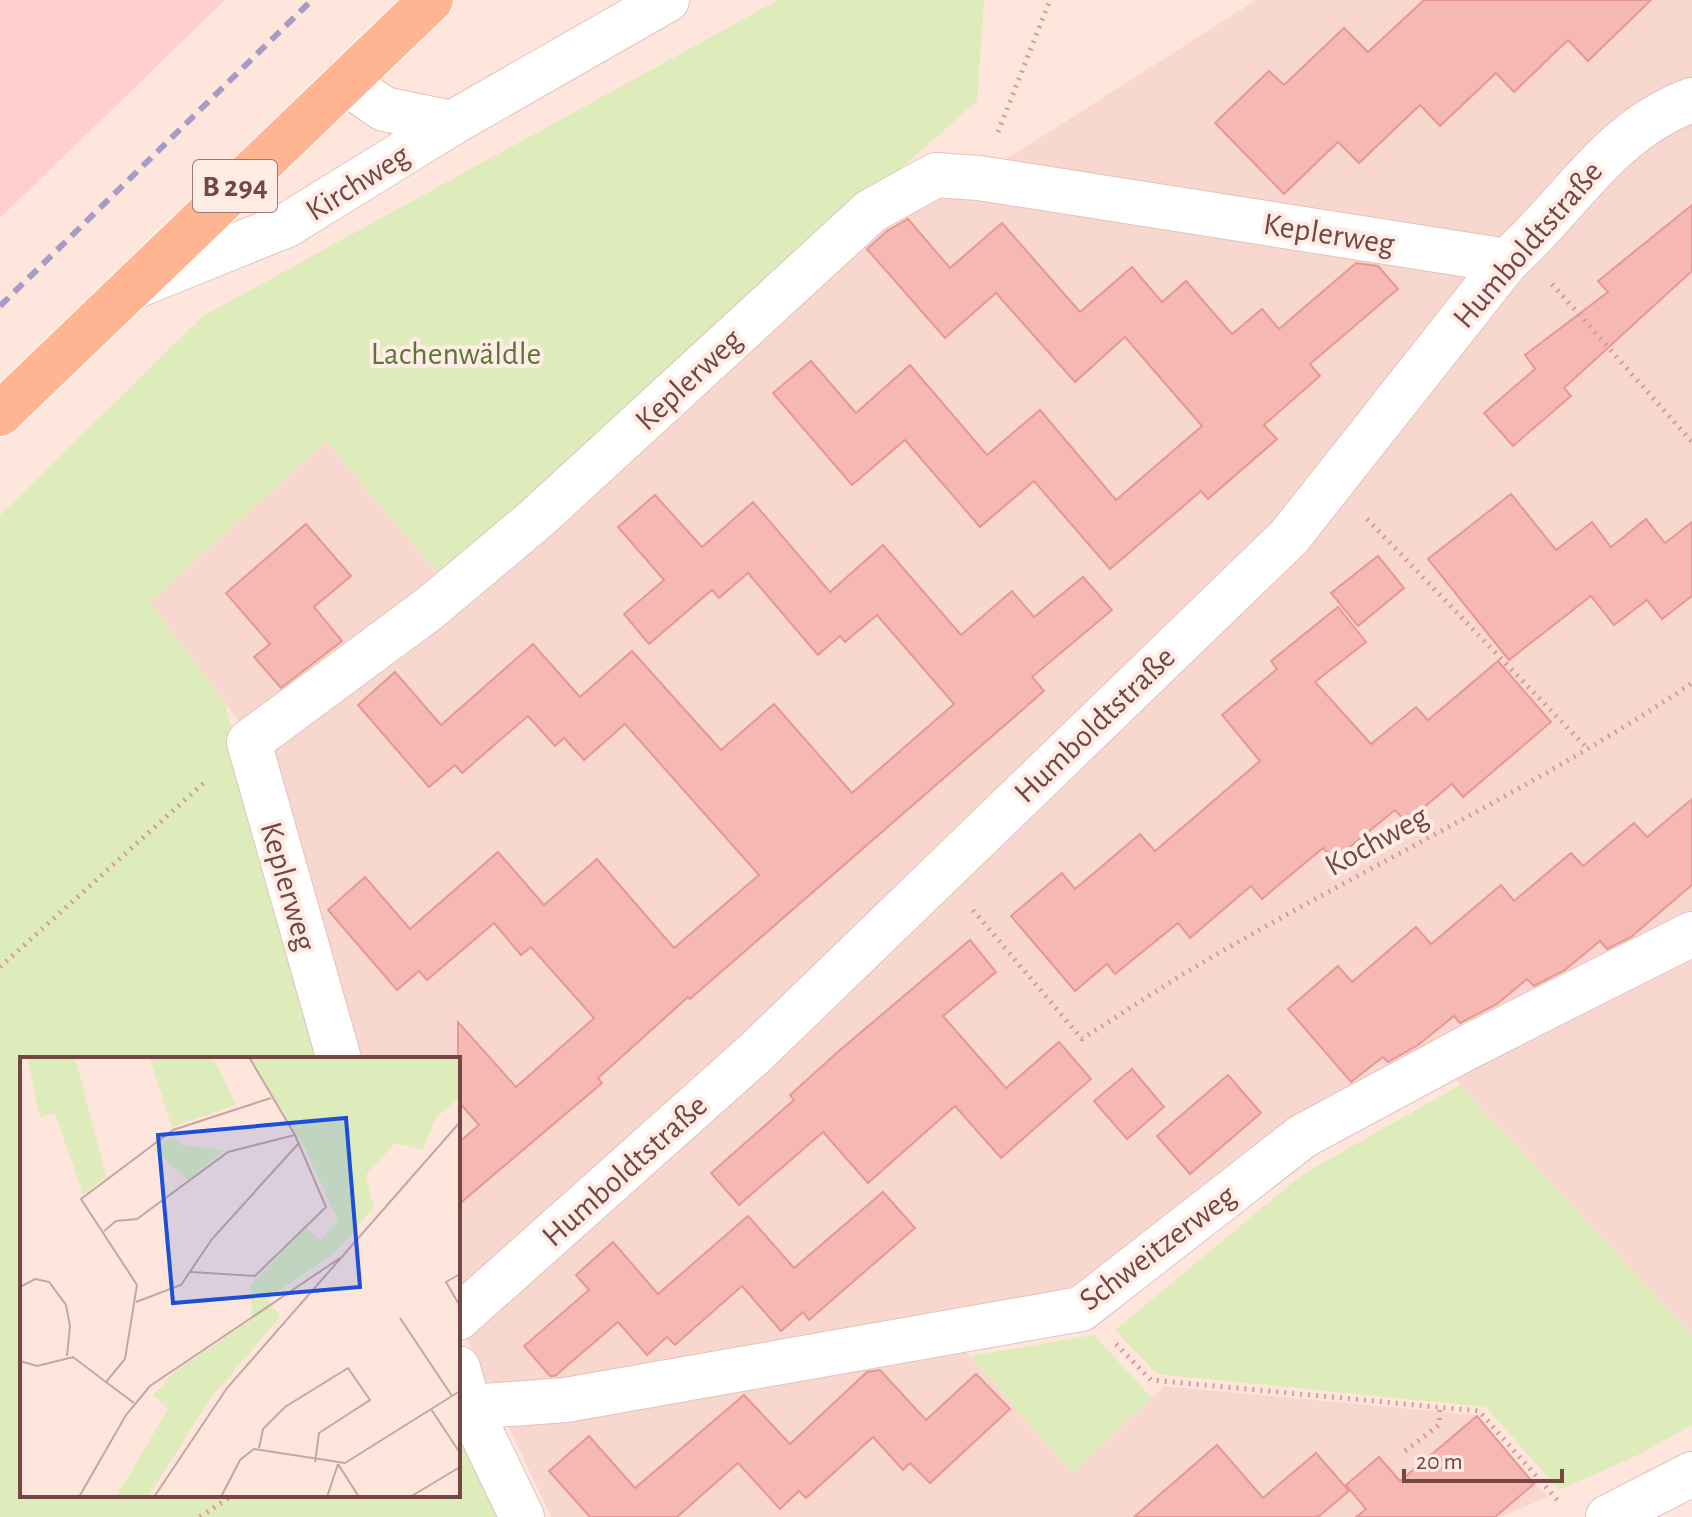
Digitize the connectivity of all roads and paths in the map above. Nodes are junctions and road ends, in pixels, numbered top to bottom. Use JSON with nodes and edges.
{"nodes":[{"id":1,"x":431,"y":0,"type":"edge"},
{"id":2,"x":667,"y":0,"type":"edge"},
{"id":3,"x":1050,"y":0,"type":"edge"},
{"id":4,"x":345,"y":82,"type":"junction"},
{"id":5,"x":1692,"y":100,"type":"edge"},
{"id":6,"x":452,"y":123,"type":"junction"},
{"id":7,"x":979,"y":178,"type":"junction"},
{"id":8,"x":1514,"y":255,"type":"junction"},
{"id":9,"x":125,"y":290,"type":"junction"},
{"id":10,"x":0,"y":414,"type":"edge"},
{"id":11,"x":1692,"y":442,"type":"edge"},
{"id":12,"x":1331,"y":480,"type":"junction"},
{"id":13,"x":1692,"y":683,"type":"edge"},
{"id":14,"x":249,"y":742,"type":"junction"},
{"id":15,"x":1587,"y":748,"type":"junction"},
{"id":16,"x":940,"y":871,"type":"junction"},
{"id":17,"x":1692,"y":934,"type":"edge"},
{"id":18,"x":0,"y":967,"type":"edge"},
{"id":19,"x":338,"y":1057,"type":"edge"},
{"id":20,"x":1081,"y":1309,"type":"junction"},
{"id":21,"x":460,"y":1316,"type":"edge"},
{"id":22,"x":463,"y":1388,"type":"edge"},
{"id":23,"x":1440,"y":1407,"type":"junction"},
{"id":24,"x":1405,"y":1451,"type":"dead end"},
{"id":25,"x":1692,"y":1474,"type":"edge"},
{"id":26,"x":230,"y":1497,"type":"edge"},
{"id":27,"x":1562,"y":1505,"type":"dead end"},
{"id":28,"x":200,"y":1517,"type":"edge"},
{"id":29,"x":522,"y":1517,"type":"edge"},
{"id":30,"x":1608,"y":1517,"type":"edge"}],
"edges":[{"from":1,"to":4,"type":"main road","number":"B 294"},
{"from":2,"to":6,"type":"street","name":"Kirchweg"},
{"from":3,"to":7,"type":"path"},
{"from":4,"to":6,"type":"street","name":"Kirchweg"},
{"from":4,"to":9,"type":"main road","number":"B 294"},
{"from":5,"to":8,"type":"street","name":"Humboldtstraße"},
{"from":6,"to":9,"type":"street","name":"Kirchweg"},
{"from":7,"to":8,"type":"street","name":"Keplerweg"},
{"from":7,"to":14,"type":"street","name":"Keplerweg"},
{"from":8,"to":11,"type":"path"},
{"from":8,"to":12,"type":"street","name":"Humboldtstraße"},
{"from":9,"to":10,"type":"main road","number":"B 294"},
{"from":12,"to":15,"type":"path"},
{"from":12,"to":16,"type":"street","name":"Humboldtstraße"},
{"from":13,"to":15,"type":"path","name":"Kochweg"},
{"from":14,"to":18,"type":"path"},
{"from":14,"to":19,"type":"street","name":"Keplerweg"},
{"from":15,"to":16,"type":"path","name":"Kochweg"},
{"from":16,"to":21,"type":"street","name":"Humboldtstraße"},
{"from":17,"to":20,"type":"street","name":"Schweitzerweg"},
{"from":20,"to":22,"type":"street","name":"Schweitzerweg"},
{"from":20,"to":23,"type":"path"},
{"from":22,"to":29,"type":"street"},
{"from":23,"to":24,"type":"path"},
{"from":23,"to":27,"type":"path"},
{"from":25,"to":30,"type":"street"},
{"from":26,"to":28,"type":"path"}]}
